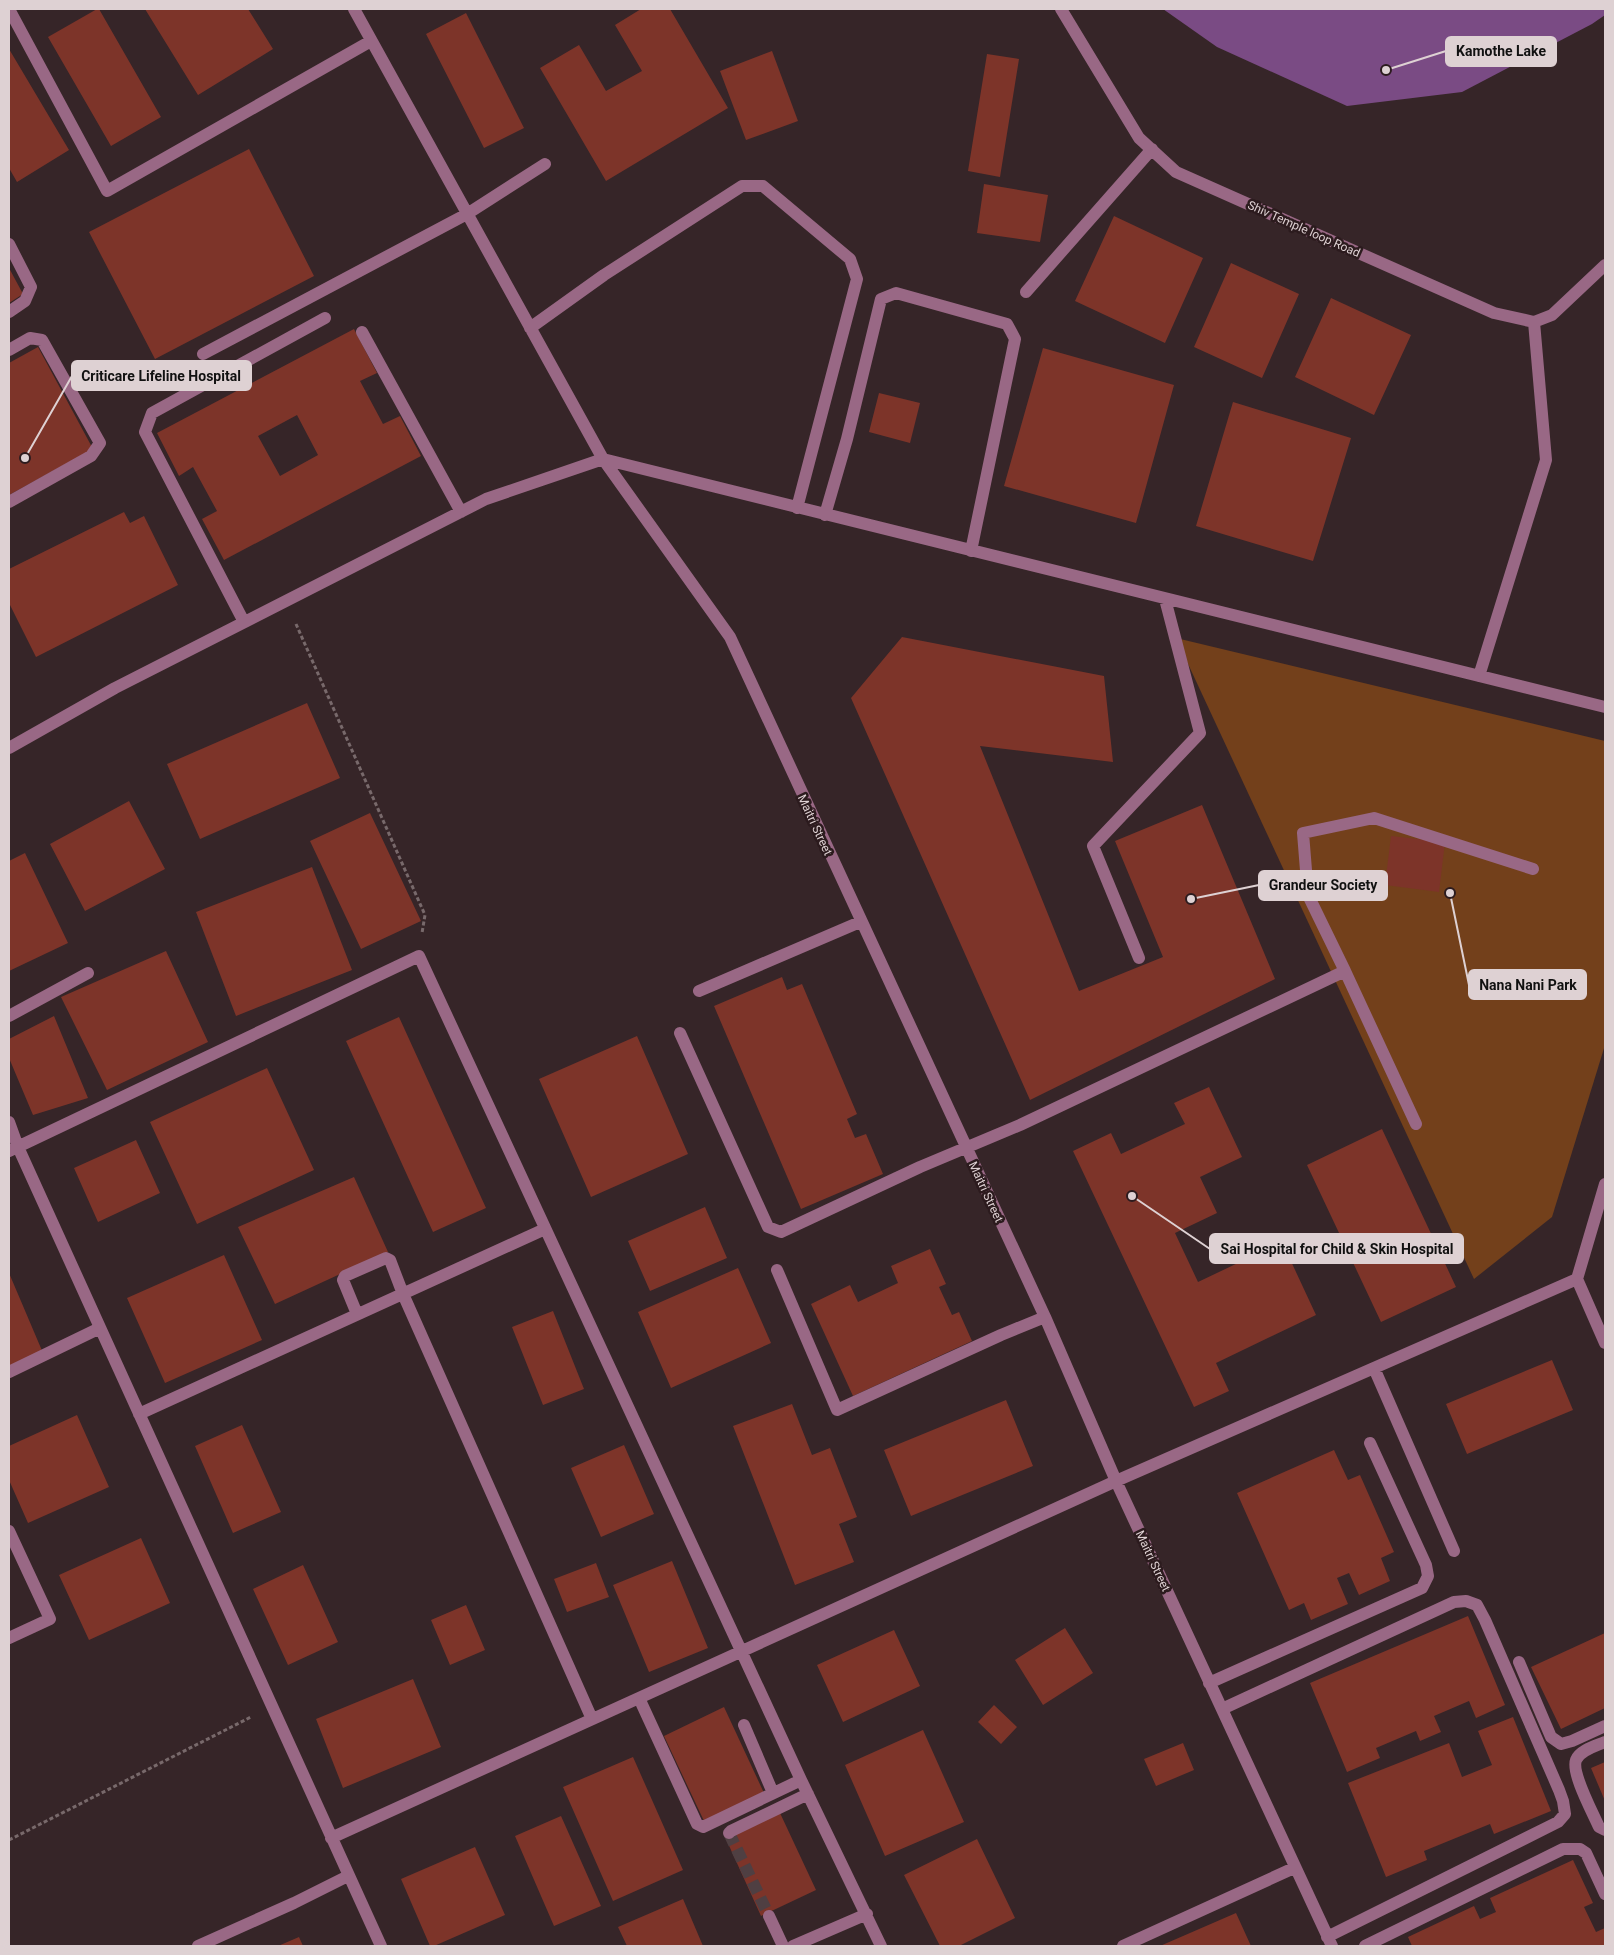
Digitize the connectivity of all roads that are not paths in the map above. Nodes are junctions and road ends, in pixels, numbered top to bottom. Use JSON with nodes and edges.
{"nodes":[{"id":1,"x":9,"y":9,"type":"edge"},
{"id":2,"x":354,"y":9,"type":"edge"},
{"id":3,"x":1062,"y":9,"type":"edge"},
{"id":4,"x":371,"y":41,"type":"junction"},
{"id":5,"x":1152,"y":149,"type":"junction"},
{"id":6,"x":545,"y":164,"type":"dead end"},
{"id":7,"x":467,"y":214,"type":"junction"},
{"id":8,"x":9,"y":244,"type":"edge"},
{"id":9,"x":1605,"y":265,"type":"edge"},
{"id":10,"x":1026,"y":292,"type":"dead end"},
{"id":11,"x":9,"y":312,"type":"edge"},
{"id":12,"x":326,"y":318,"type":"dead end"},
{"id":13,"x":1534,"y":322,"type":"junction"},
{"id":14,"x":530,"y":328,"type":"junction"},
{"id":15,"x":362,"y":332,"type":"dead end"},
{"id":16,"x":9,"y":350,"type":"edge"},
{"id":17,"x":203,"y":354,"type":"dead end"},
{"id":18,"x":603,"y":459,"type":"junction"},
{"id":19,"x":9,"y":502,"type":"edge"},
{"id":20,"x":797,"y":508,"type":"junction"},
{"id":21,"x":461,"y":512,"type":"junction"},
{"id":22,"x":825,"y":514,"type":"junction"},
{"id":23,"x":972,"y":551,"type":"junction"},
{"id":24,"x":1165,"y":599,"type":"junction"},
{"id":25,"x":244,"y":622,"type":"junction"},
{"id":26,"x":1479,"y":676,"type":"junction"},
{"id":27,"x":1605,"y":707,"type":"edge"},
{"id":28,"x":9,"y":747,"type":"edge"},
{"id":29,"x":1533,"y":869,"type":"dead end"},
{"id":30,"x":860,"y":922,"type":"junction"},
{"id":31,"x":1139,"y":958,"type":"dead end"},
{"id":32,"x":1344,"y":971,"type":"junction"},
{"id":33,"x":88,"y":973,"type":"dead end"},
{"id":34,"x":699,"y":992,"type":"dead end"},
{"id":35,"x":9,"y":1016,"type":"edge"},
{"id":36,"x":680,"y":1033,"type":"dead end"},
{"id":37,"x":9,"y":1122,"type":"edge"},
{"id":38,"x":1416,"y":1124,"type":"dead end"},
{"id":39,"x":965,"y":1148,"type":"junction"},
{"id":40,"x":13,"y":1149,"type":"edge"},
{"id":41,"x":1605,"y":1184,"type":"edge"},
{"id":42,"x":545,"y":1229,"type":"junction"},
{"id":43,"x":777,"y":1270,"type":"dead end"},
{"id":44,"x":1578,"y":1279,"type":"junction"},
{"id":45,"x":403,"y":1294,"type":"junction"},
{"id":46,"x":357,"y":1314,"type":"junction"},
{"id":47,"x":1044,"y":1317,"type":"junction"},
{"id":48,"x":100,"y":1328,"type":"junction"},
{"id":49,"x":1605,"y":1343,"type":"edge"},
{"id":50,"x":1374,"y":1368,"type":"junction"},
{"id":51,"x":9,"y":1372,"type":"edge"},
{"id":52,"x":138,"y":1414,"type":"junction"},
{"id":53,"x":1370,"y":1443,"type":"dead end"},
{"id":54,"x":1116,"y":1481,"type":"junction"},
{"id":55,"x":9,"y":1531,"type":"edge"},
{"id":56,"x":1454,"y":1551,"type":"dead end"},
{"id":57,"x":9,"y":1638,"type":"edge"},
{"id":58,"x":742,"y":1651,"type":"junction"},
{"id":59,"x":1519,"y":1662,"type":"dead end"},
{"id":60,"x":1209,"y":1683,"type":"junction"},
{"id":61,"x":639,"y":1698,"type":"junction"},
{"id":62,"x":1222,"y":1709,"type":"junction"},
{"id":63,"x":592,"y":1720,"type":"junction"},
{"id":64,"x":744,"y":1725,"type":"dead end"},
{"id":65,"x":1605,"y":1726,"type":"edge"},
{"id":66,"x":1605,"y":1742,"type":"edge"},
{"id":67,"x":801,"y":1780,"type":"junction"},
{"id":68,"x":773,"y":1793,"type":"junction"},
{"id":69,"x":808,"y":1794,"type":"junction"},
{"id":70,"x":1605,"y":1830,"type":"edge"},
{"id":71,"x":729,"y":1833,"type":"dead end"},
{"id":72,"x":331,"y":1838,"type":"junction"},
{"id":73,"x":1294,"y":1868,"type":"junction"},
{"id":74,"x":348,"y":1876,"type":"junction"},
{"id":75,"x":1605,"y":1894,"type":"edge"},
{"id":76,"x":867,"y":1914,"type":"junction"},
{"id":77,"x":769,"y":1916,"type":"tunnel mouth"},
{"id":78,"x":1329,"y":1942,"type":"edge"},
{"id":79,"x":198,"y":1946,"type":"edge"},
{"id":80,"x":381,"y":1946,"type":"edge"},
{"id":81,"x":784,"y":1946,"type":"edge"},
{"id":82,"x":793,"y":1946,"type":"edge"},
{"id":83,"x":882,"y":1946,"type":"edge"},
{"id":84,"x":1123,"y":1946,"type":"edge"},
{"id":85,"x":1365,"y":1946,"type":"edge"}],
"edges":[{"from":1,"to":4,"type":"street"},
{"from":2,"to":4,"type":"street","name":"Maitri Street"},
{"from":3,"to":5,"type":"street","name":"Shiv Temple loop Road"},
{"from":4,"to":7,"type":"street","name":"Maitri Street"},
{"from":5,"to":10,"type":"street"},
{"from":5,"to":13,"type":"street","name":"Shiv Temple loop Road"},
{"from":6,"to":7,"type":"street"},
{"from":7,"to":14,"type":"street","name":"Maitri Street"},
{"from":7,"to":17,"type":"street"},
{"from":8,"to":11,"type":"street"},
{"from":9,"to":13,"type":"street"},
{"from":12,"to":25,"type":"street"},
{"from":13,"to":26,"type":"street"},
{"from":14,"to":18,"type":"street","name":"Maitri Street"},
{"from":14,"to":20,"type":"street"},
{"from":15,"to":21,"type":"street"},
{"from":16,"to":19,"type":"street"},
{"from":18,"to":20,"type":"street"},
{"from":18,"to":21,"type":"street"},
{"from":18,"to":30,"type":"street","name":"Maitri Street"},
{"from":20,"to":22,"type":"street"},
{"from":21,"to":25,"type":"street"},
{"from":22,"to":23,"type":"street"},
{"from":22,"to":23,"type":"street"},
{"from":23,"to":24,"type":"street"},
{"from":24,"to":26,"type":"street"},
{"from":24,"to":31,"type":"street"},
{"from":25,"to":28,"type":"street"},
{"from":26,"to":27,"type":"street"},
{"from":29,"to":32,"type":"street"},
{"from":30,"to":34,"type":"street"},
{"from":30,"to":39,"type":"street","name":"Maitri Street"},
{"from":32,"to":38,"type":"street"},
{"from":32,"to":39,"type":"street"},
{"from":33,"to":35,"type":"street"},
{"from":36,"to":39,"type":"street"},
{"from":37,"to":40,"type":"street"},
{"from":39,"to":47,"type":"street","name":"Maitri Street"},
{"from":40,"to":42,"type":"street"},
{"from":40,"to":48,"type":"street"},
{"from":41,"to":44,"type":"street"},
{"from":42,"to":45,"type":"street"},
{"from":42,"to":58,"type":"street"},
{"from":43,"to":47,"type":"street"},
{"from":44,"to":49,"type":"street"},
{"from":44,"to":50,"type":"street"},
{"from":45,"to":46,"type":"street"},
{"from":45,"to":46,"type":"street"},
{"from":45,"to":63,"type":"street"},
{"from":46,"to":52,"type":"street"},
{"from":47,"to":54,"type":"street","name":"Maitri Street"},
{"from":48,"to":51,"type":"street"},
{"from":48,"to":52,"type":"street"},
{"from":50,"to":54,"type":"street"},
{"from":50,"to":56,"type":"street"},
{"from":52,"to":72,"type":"street"},
{"from":53,"to":60,"type":"street"},
{"from":54,"to":58,"type":"street"},
{"from":54,"to":60,"type":"street","name":"Maitri Street"},
{"from":55,"to":57,"type":"street"},
{"from":58,"to":61,"type":"street"},
{"from":58,"to":67,"type":"street"},
{"from":59,"to":65,"type":"street"},
{"from":60,"to":62,"type":"street","name":"Maitri Street"},
{"from":61,"to":63,"type":"street"},
{"from":61,"to":68,"type":"street"},
{"from":62,"to":73,"type":"street","name":"Maitri Street"},
{"from":62,"to":78,"type":"street"},
{"from":63,"to":72,"type":"street"},
{"from":64,"to":68,"type":"street"},
{"from":66,"to":70,"type":"street"},
{"from":67,"to":68,"type":"street"},
{"from":67,"to":69,"type":"street"},
{"from":69,"to":71,"type":"street"},
{"from":69,"to":76,"type":"street"},
{"from":72,"to":74,"type":"street"},
{"from":73,"to":78,"type":"street","name":"Maitri Street"},
{"from":73,"to":84,"type":"street"},
{"from":74,"to":79,"type":"street"},
{"from":74,"to":80,"type":"street"},
{"from":75,"to":85,"type":"street"},
{"from":76,"to":82,"type":"street"},
{"from":76,"to":83,"type":"street"},
{"from":77,"to":81,"type":"street"}]}
